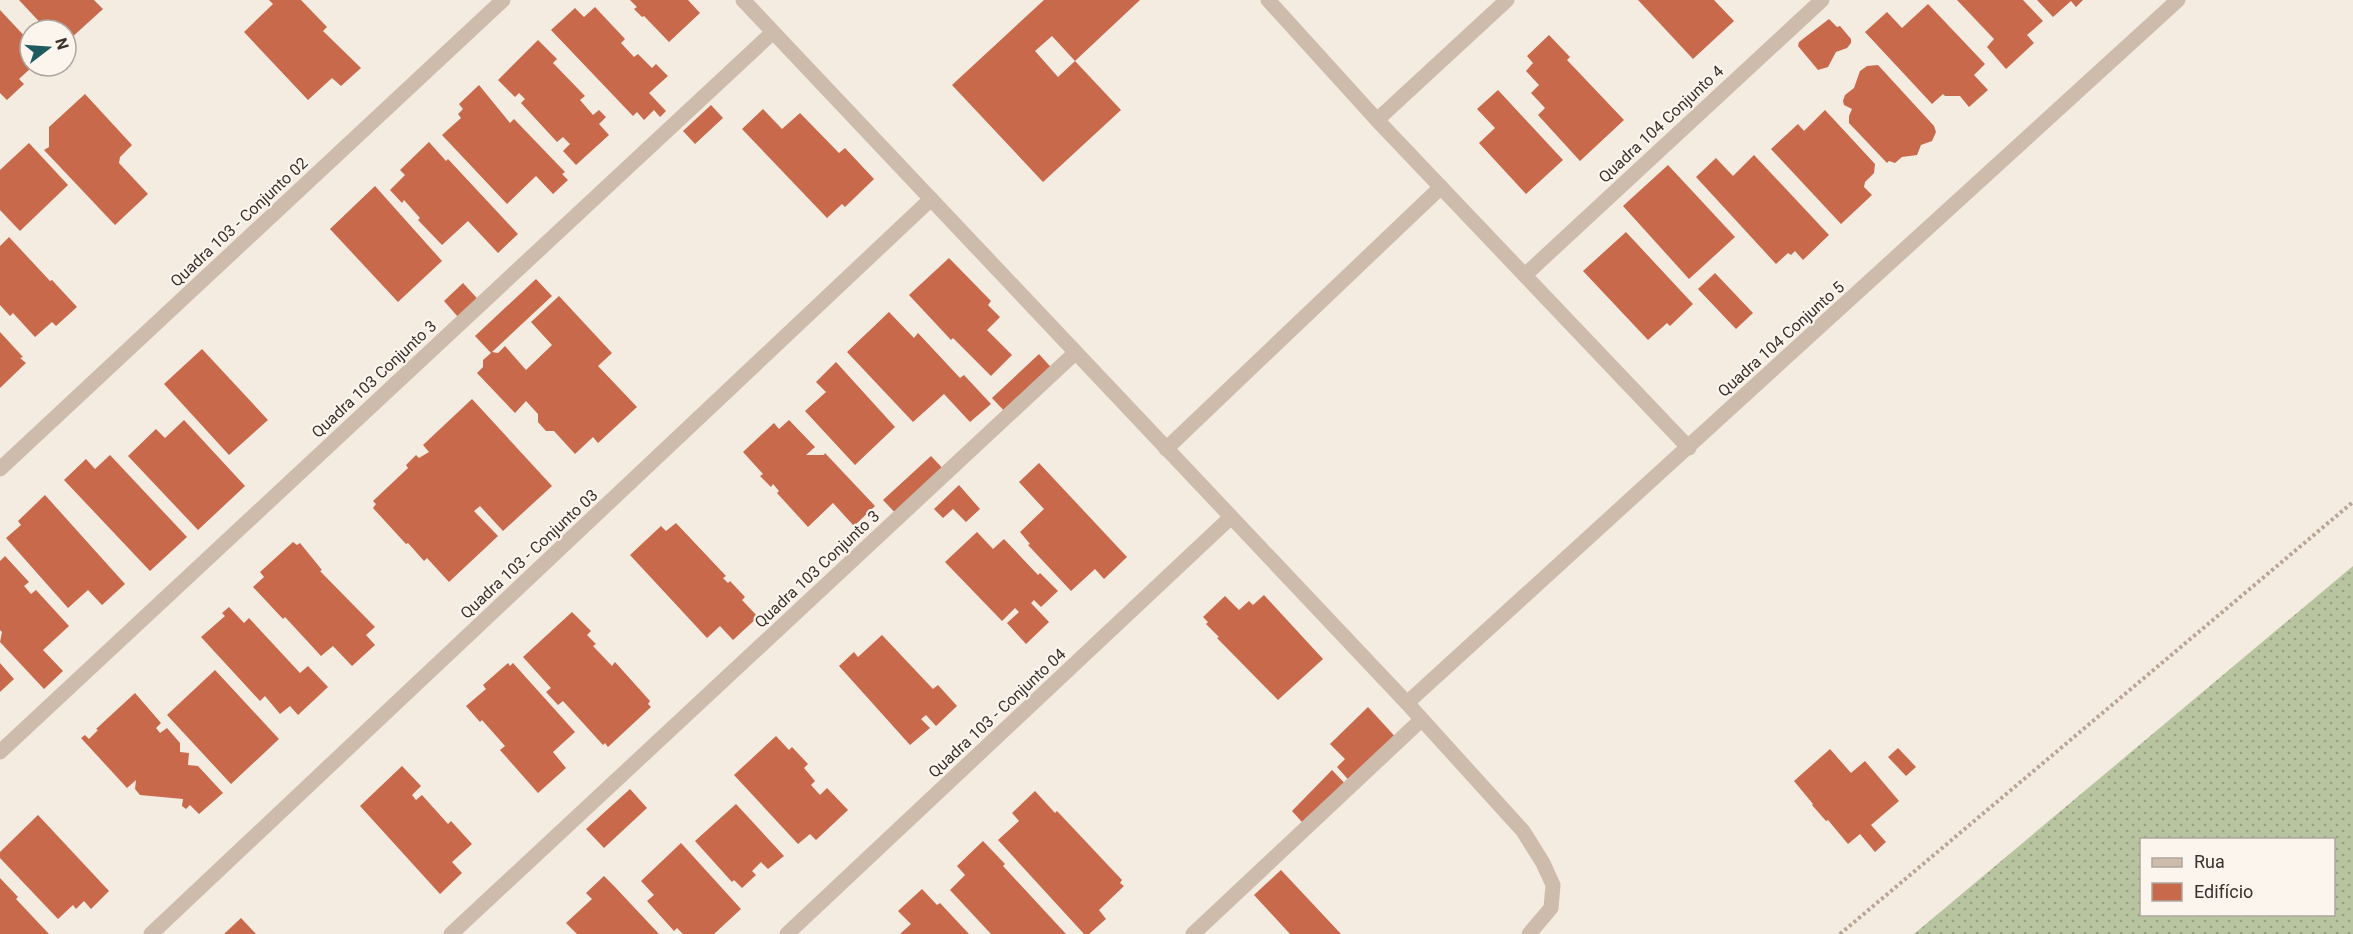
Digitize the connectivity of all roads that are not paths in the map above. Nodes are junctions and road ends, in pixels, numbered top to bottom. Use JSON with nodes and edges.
{"nodes":[{"id":1,"x":503,"y":0,"type":"edge"},
{"id":2,"x":743,"y":0,"type":"edge"},
{"id":3,"x":1268,"y":0,"type":"edge"},
{"id":4,"x":1507,"y":0,"type":"edge"},
{"id":5,"x":1822,"y":0,"type":"edge"},
{"id":6,"x":2178,"y":0,"type":"edge"},
{"id":7,"x":773,"y":32,"type":"junction"},
{"id":8,"x":1377,"y":120,"type":"junction"},
{"id":9,"x":1441,"y":187,"type":"junction"},
{"id":10,"x":931,"y":200,"type":"junction"},
{"id":11,"x":1525,"y":275,"type":"junction"},
{"id":12,"x":1075,"y":353,"type":"junction"},
{"id":13,"x":1689,"y":448,"type":"junction"},
{"id":14,"x":1166,"y":449,"type":"junction"},
{"id":15,"x":0,"y":469,"type":"edge"},
{"id":16,"x":1230,"y":518,"type":"junction"},
{"id":17,"x":1407,"y":703,"type":"junction"},
{"id":18,"x":1421,"y":720,"type":"junction"},
{"id":19,"x":0,"y":752,"type":"edge"},
{"id":20,"x":151,"y":934,"type":"edge"},
{"id":21,"x":451,"y":934,"type":"edge"},
{"id":22,"x":787,"y":934,"type":"edge"},
{"id":23,"x":1193,"y":934,"type":"edge"},
{"id":24,"x":1529,"y":934,"type":"edge"}],
"edges":[{"from":1,"to":15,"type":"street","name":"Quadra 103 - Conjunto 02"},
{"from":2,"to":7,"type":"street"},
{"from":3,"to":8,"type":"street"},
{"from":4,"to":8,"type":"street"},
{"from":5,"to":11,"type":"street","name":"Quadra 104 Conjunto 4"},
{"from":6,"to":13,"type":"street","name":"Quadra 104 Conjunto 5"},
{"from":7,"to":10,"type":"street"},
{"from":7,"to":19,"type":"street","name":"Quadra 103 Conjunto 3"},
{"from":8,"to":9,"type":"street"},
{"from":9,"to":11,"type":"street"},
{"from":9,"to":14,"type":"street"},
{"from":10,"to":12,"type":"street"},
{"from":10,"to":20,"type":"street","name":"Quadra 103 - Conjunto 03"},
{"from":11,"to":13,"type":"street"},
{"from":12,"to":14,"type":"street"},
{"from":12,"to":21,"type":"street","name":"Quadra 103 Conjunto 3"},
{"from":13,"to":17,"type":"street","name":"Quadra 104 Conjunto 5"},
{"from":14,"to":16,"type":"street"},
{"from":16,"to":17,"type":"street"},
{"from":16,"to":22,"type":"street","name":"Quadra 103 - Conjunto 04"},
{"from":17,"to":18,"type":"street"},
{"from":18,"to":23,"type":"street"},
{"from":18,"to":24,"type":"street"}]}
